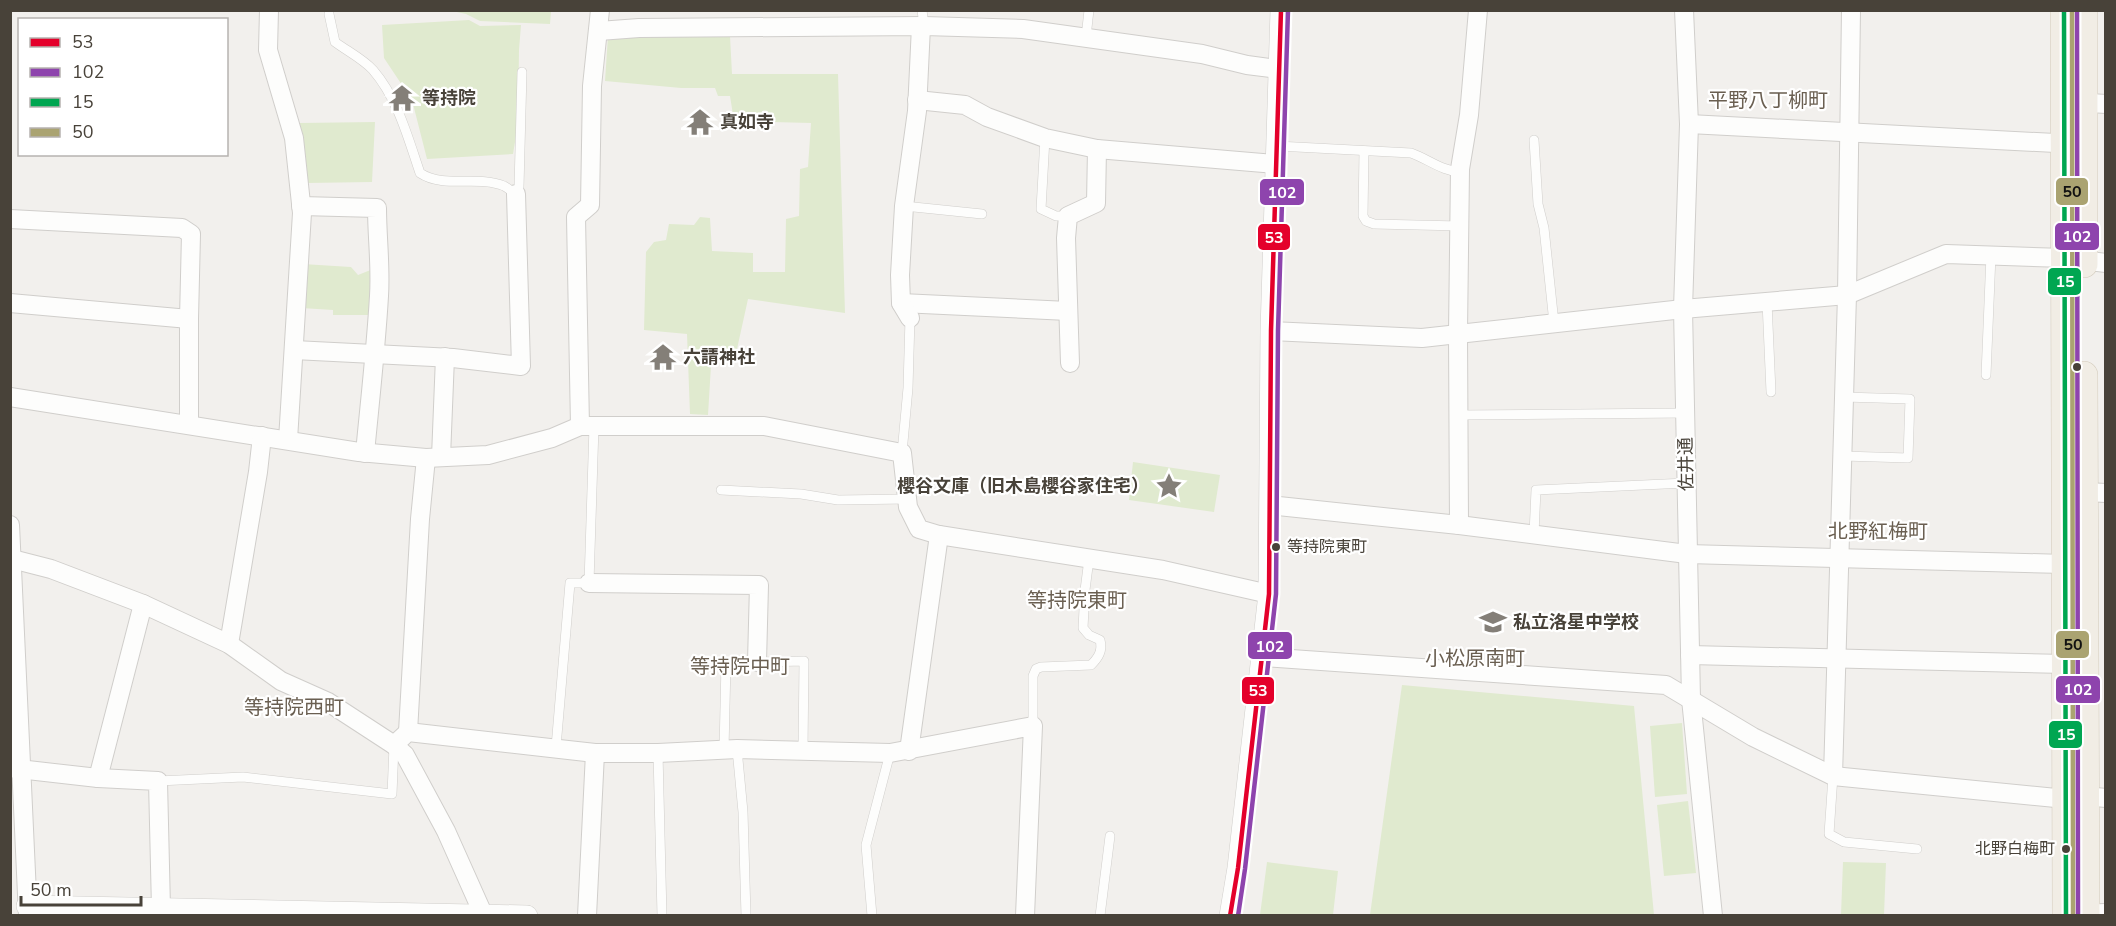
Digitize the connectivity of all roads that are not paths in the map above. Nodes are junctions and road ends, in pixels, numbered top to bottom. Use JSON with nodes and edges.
{"nodes":[{"id":1,"x":268,"y":10,"type":"edge"},
{"id":2,"x":600,"y":10,"type":"edge"},
{"id":3,"x":1089,"y":10,"type":"edge"},
{"id":4,"x":1281,"y":10,"type":"edge"},
{"id":5,"x":1478,"y":10,"type":"edge"},
{"id":6,"x":1684,"y":10,"type":"edge"},
{"id":7,"x":1851,"y":10,"type":"edge"},
{"id":8,"x":2064,"y":10,"type":"edge"},
{"id":9,"x":2084,"y":10,"type":"edge"},
{"id":10,"x":329,"y":14,"type":"dead end"},
{"id":11,"x":922,"y":21,"type":"edge"},
{"id":12,"x":599,"y":31,"type":"junction"},
{"id":13,"x":1086,"y":37,"type":"junction"},
{"id":14,"x":1278,"y":69,"type":"junction"},
{"id":15,"x":522,"y":72,"type":"dead end"},
{"id":16,"x":917,"y":100,"type":"junction"},
{"id":17,"x":2084,"y":102,"type":"edge"},
{"id":18,"x":1689,"y":124,"type":"junction"},
{"id":19,"x":1849,"y":132,"type":"junction"},
{"id":20,"x":1045,"y":138,"type":"junction"},
{"id":21,"x":1534,"y":140,"type":"dead end"},
{"id":22,"x":2074,"y":144,"type":"junction"},
{"id":23,"x":1097,"y":149,"type":"junction"},
{"id":24,"x":1364,"y":151,"type":"junction"},
{"id":25,"x":1276,"y":155,"type":"junction"},
{"id":26,"x":1460,"y":172,"type":"junction"},
{"id":27,"x":516,"y":194,"type":"junction"},
{"id":28,"x":301,"y":206,"type":"junction"},
{"id":29,"x":904,"y":206,"type":"junction"},
{"id":30,"x":982,"y":214,"type":"dead end"},
{"id":31,"x":1068,"y":216,"type":"junction"},
{"id":32,"x":10,"y":219,"type":"edge"},
{"id":33,"x":1460,"y":226,"type":"junction"},
{"id":34,"x":1991,"y":255,"type":"junction"},
{"id":35,"x":2085,"y":260,"type":"edge"},
{"id":36,"x":1847,"y":295,"type":"junction"},
{"id":37,"x":1767,"y":302,"type":"junction"},
{"id":38,"x":10,"y":303,"type":"edge"},
{"id":39,"x":1683,"y":309,"type":"junction"},
{"id":40,"x":905,"y":310,"type":"junction"},
{"id":41,"x":1068,"y":310,"type":"junction"},
{"id":42,"x":189,"y":319,"type":"junction"},
{"id":43,"x":1554,"y":323,"type":"junction"},
{"id":44,"x":1271,"y":331,"type":"junction"},
{"id":45,"x":1458,"y":333,"type":"junction"},
{"id":46,"x":294,"y":350,"type":"junction"},
{"id":47,"x":373,"y":354,"type":"junction"},
{"id":48,"x":445,"y":357,"type":"junction"},
{"id":49,"x":1070,"y":363,"type":"dead end"},
{"id":50,"x":1986,"y":375,"type":"dead end"},
{"id":51,"x":1771,"y":392,"type":"dead end"},
{"id":52,"x":10,"y":397,"type":"edge"},
{"id":53,"x":1844,"y":397,"type":"junction"},
{"id":54,"x":1685,"y":413,"type":"junction"},
{"id":55,"x":1459,"y":415,"type":"junction"},
{"id":56,"x":189,"y":424,"type":"junction"},
{"id":57,"x":587,"y":426,"type":"junction"},
{"id":58,"x":262,"y":436,"type":"junction"},
{"id":59,"x":288,"y":440,"type":"junction"},
{"id":60,"x":364,"y":453,"type":"junction"},
{"id":61,"x":902,"y":453,"type":"junction"},
{"id":62,"x":1843,"y":456,"type":"junction"},
{"id":63,"x":434,"y":457,"type":"junction"},
{"id":64,"x":1686,"y":483,"type":"junction"},
{"id":65,"x":721,"y":490,"type":"dead end"},
{"id":66,"x":2096,"y":492,"type":"edge"},
{"id":67,"x":907,"y":499,"type":"junction"},
{"id":68,"x":1269,"y":505,"type":"junction"},
{"id":69,"x":10,"y":525,"type":"edge"},
{"id":70,"x":1459,"y":525,"type":"junction"},
{"id":71,"x":1534,"y":534,"type":"junction"},
{"id":72,"x":939,"y":535,"type":"junction"},
{"id":73,"x":11,"y":548,"type":"edge"},
{"id":74,"x":1687,"y":554,"type":"junction"},
{"id":75,"x":1840,"y":557,"type":"junction"},
{"id":76,"x":1089,"y":559,"type":"junction"},
{"id":77,"x":2065,"y":564,"type":"junction"},
{"id":78,"x":589,"y":583,"type":"junction"},
{"id":79,"x":1269,"y":594,"type":"junction"},
{"id":80,"x":142,"y":604,"type":"junction"},
{"id":81,"x":13,"y":638,"type":"edge"},
{"id":82,"x":229,"y":644,"type":"junction"},
{"id":83,"x":1690,"y":655,"type":"junction"},
{"id":84,"x":1263,"y":657,"type":"junction"},
{"id":85,"x":1836,"y":659,"type":"junction"},
{"id":86,"x":757,"y":662,"type":"junction"},
{"id":87,"x":2065,"y":664,"type":"junction"},
{"id":88,"x":1691,"y":699,"type":"junction"},
{"id":89,"x":15,"y":707,"type":"edge"},
{"id":90,"x":1033,"y":726,"type":"junction"},
{"id":91,"x":408,"y":732,"type":"junction"},
{"id":92,"x":394,"y":745,"type":"junction"},
{"id":93,"x":556,"y":747,"type":"junction"},
{"id":94,"x":730,"y":749,"type":"junction"},
{"id":95,"x":803,"y":750,"type":"junction"},
{"id":96,"x":909,"y":751,"type":"junction"},
{"id":97,"x":595,"y":753,"type":"junction"},
{"id":98,"x":658,"y":753,"type":"junction"},
{"id":99,"x":890,"y":753,"type":"junction"},
{"id":100,"x":16,"y":769,"type":"edge"},
{"id":101,"x":1833,"y":776,"type":"junction"},
{"id":102,"x":98,"y":778,"type":"junction"},
{"id":103,"x":158,"y":781,"type":"junction"},
{"id":104,"x":2086,"y":798,"type":"edge"},
{"id":105,"x":17,"y":802,"type":"edge"},
{"id":106,"x":1110,"y":836,"type":"dead end"},
{"id":107,"x":1917,"y":849,"type":"dead end"},
{"id":108,"x":18,"y":861,"type":"edge"},
{"id":109,"x":161,"y":909,"type":"junction"},
{"id":110,"x":28,"y":910,"type":"edge"},
{"id":111,"x":2082,"y":914,"type":"edge"},
{"id":112,"x":483,"y":915,"type":"edge"},
{"id":113,"x":527,"y":915,"type":"edge"},
{"id":114,"x":587,"y":915,"type":"edge"},
{"id":115,"x":662,"y":915,"type":"edge"},
{"id":116,"x":746,"y":915,"type":"edge"},
{"id":117,"x":872,"y":915,"type":"edge"},
{"id":118,"x":1025,"y":915,"type":"edge"},
{"id":119,"x":1100,"y":915,"type":"edge"},
{"id":120,"x":1230,"y":915,"type":"edge"},
{"id":121,"x":1713,"y":915,"type":"edge"}],
"edges":[{"from":1,"to":28,"type":"street"},
{"from":2,"to":12,"type":"street"},
{"from":3,"to":13,"type":"lane"},
{"from":4,"to":14,"type":"street"},
{"from":5,"to":26,"type":"street"},
{"from":6,"to":18,"type":"street","name":"佐井通"},
{"from":7,"to":19,"type":"street"},
{"from":8,"to":17,"type":"main road"},
{"from":9,"to":17,"type":"main road"},
{"from":10,"to":27,"type":"lane"},
{"from":11,"to":12,"type":"street"},
{"from":11,"to":13,"type":"street"},
{"from":11,"to":16,"type":"street"},
{"from":12,"to":57,"type":"street"},
{"from":13,"to":14,"type":"street"},
{"from":14,"to":25,"type":"street"},
{"from":15,"to":27,"type":"lane"},
{"from":16,"to":20,"type":"street"},
{"from":16,"to":29,"type":"street"},
{"from":17,"to":22,"type":"main road"},
{"from":18,"to":19,"type":"street"},
{"from":18,"to":39,"type":"street","name":"佐井通"},
{"from":19,"to":22,"type":"street"},
{"from":19,"to":36,"type":"street"},
{"from":20,"to":23,"type":"street"},
{"from":20,"to":31,"type":"lane"},
{"from":21,"to":43,"type":"lane"},
{"from":22,"to":35,"type":"main road"},
{"from":23,"to":25,"type":"street"},
{"from":23,"to":31,"type":"street"},
{"from":24,"to":25,"type":"lane"},
{"from":24,"to":26,"type":"lane"},
{"from":24,"to":33,"type":"lane"},
{"from":25,"to":44,"type":"street"},
{"from":26,"to":33,"type":"street"},
{"from":27,"to":48,"type":"street"},
{"from":28,"to":46,"type":"street"},
{"from":28,"to":47,"type":"street"},
{"from":29,"to":30,"type":"lane"},
{"from":29,"to":40,"type":"street"},
{"from":31,"to":41,"type":"street"},
{"from":32,"to":42,"type":"street"},
{"from":33,"to":45,"type":"street"},
{"from":34,"to":35,"type":"street"},
{"from":34,"to":36,"type":"street"},
{"from":34,"to":50,"type":"lane"},
{"from":35,"to":66,"type":"main road"},
{"from":35,"to":77,"type":"main road"},
{"from":36,"to":37,"type":"street"},
{"from":36,"to":53,"type":"street"},
{"from":37,"to":39,"type":"street"},
{"from":37,"to":51,"type":"lane"},
{"from":38,"to":42,"type":"street"},
{"from":39,"to":43,"type":"street"},
{"from":39,"to":54,"type":"street","name":"佐井通"},
{"from":40,"to":41,"type":"street"},
{"from":40,"to":61,"type":"lane"},
{"from":41,"to":49,"type":"street"},
{"from":42,"to":56,"type":"street"},
{"from":43,"to":45,"type":"street"},
{"from":44,"to":45,"type":"street"},
{"from":44,"to":68,"type":"street"},
{"from":45,"to":55,"type":"street"},
{"from":46,"to":47,"type":"street"},
{"from":46,"to":59,"type":"street"},
{"from":47,"to":48,"type":"street"},
{"from":47,"to":60,"type":"street"},
{"from":48,"to":63,"type":"street"},
{"from":52,"to":56,"type":"street"},
{"from":53,"to":62,"type":"street"},
{"from":53,"to":62,"type":"lane"},
{"from":54,"to":55,"type":"lane"},
{"from":54,"to":64,"type":"street","name":"佐井通"},
{"from":55,"to":70,"type":"street"},
{"from":56,"to":58,"type":"street"},
{"from":57,"to":61,"type":"street"},
{"from":57,"to":63,"type":"street"},
{"from":57,"to":78,"type":"lane"},
{"from":58,"to":59,"type":"street"},
{"from":58,"to":82,"type":"street"},
{"from":59,"to":60,"type":"street"},
{"from":60,"to":63,"type":"street"},
{"from":61,"to":67,"type":"street"},
{"from":62,"to":75,"type":"street"},
{"from":63,"to":91,"type":"street"},
{"from":64,"to":71,"type":"lane"},
{"from":64,"to":74,"type":"street","name":"佐井通"},
{"from":65,"to":67,"type":"lane"},
{"from":66,"to":104,"type":"main road"},
{"from":67,"to":72,"type":"street"},
{"from":68,"to":70,"type":"street"},
{"from":68,"to":79,"type":"street"},
{"from":69,"to":73,"type":"street"},
{"from":70,"to":71,"type":"street"},
{"from":71,"to":74,"type":"street"},
{"from":72,"to":76,"type":"street"},
{"from":72,"to":96,"type":"street"},
{"from":73,"to":80,"type":"street"},
{"from":73,"to":81,"type":"street"},
{"from":74,"to":75,"type":"street"},
{"from":74,"to":83,"type":"street","name":"佐井通"},
{"from":75,"to":77,"type":"street"},
{"from":75,"to":85,"type":"street"},
{"from":76,"to":79,"type":"street"},
{"from":76,"to":90,"type":"lane"},
{"from":77,"to":87,"type":"main road"},
{"from":78,"to":86,"type":"street"},
{"from":78,"to":93,"type":"lane"},
{"from":79,"to":84,"type":"street"},
{"from":80,"to":82,"type":"street"},
{"from":80,"to":102,"type":"street"},
{"from":81,"to":89,"type":"street"},
{"from":82,"to":92,"type":"street"},
{"from":83,"to":85,"type":"street"},
{"from":83,"to":88,"type":"street","name":"佐井通"},
{"from":84,"to":88,"type":"street"},
{"from":84,"to":120,"type":"street"},
{"from":85,"to":87,"type":"street"},
{"from":85,"to":101,"type":"street"},
{"from":86,"to":94,"type":"lane"},
{"from":86,"to":95,"type":"lane"},
{"from":87,"to":104,"type":"main road"},
{"from":88,"to":101,"type":"street"},
{"from":88,"to":121,"type":"street","name":"佐井通"},
{"from":89,"to":100,"type":"street"},
{"from":90,"to":96,"type":"street"},
{"from":90,"to":118,"type":"street"},
{"from":91,"to":92,"type":"street"},
{"from":91,"to":93,"type":"street"},
{"from":92,"to":103,"type":"lane"},
{"from":92,"to":112,"type":"street"},
{"from":93,"to":97,"type":"street"},
{"from":94,"to":95,"type":"street"},
{"from":94,"to":98,"type":"street"},
{"from":94,"to":116,"type":"lane"},
{"from":95,"to":99,"type":"street"},
{"from":96,"to":99,"type":"street"},
{"from":97,"to":98,"type":"street"},
{"from":97,"to":114,"type":"street"},
{"from":98,"to":115,"type":"lane"},
{"from":99,"to":117,"type":"lane"},
{"from":100,"to":102,"type":"street"},
{"from":100,"to":105,"type":"street"},
{"from":101,"to":104,"type":"street"},
{"from":101,"to":107,"type":"lane"},
{"from":102,"to":103,"type":"street"},
{"from":103,"to":109,"type":"street"},
{"from":104,"to":111,"type":"main road"},
{"from":105,"to":108,"type":"street"},
{"from":106,"to":119,"type":"lane"},
{"from":108,"to":110,"type":"street"},
{"from":109,"to":110,"type":"street"},
{"from":109,"to":112,"type":"street"},
{"from":112,"to":113,"type":"street"}]}
